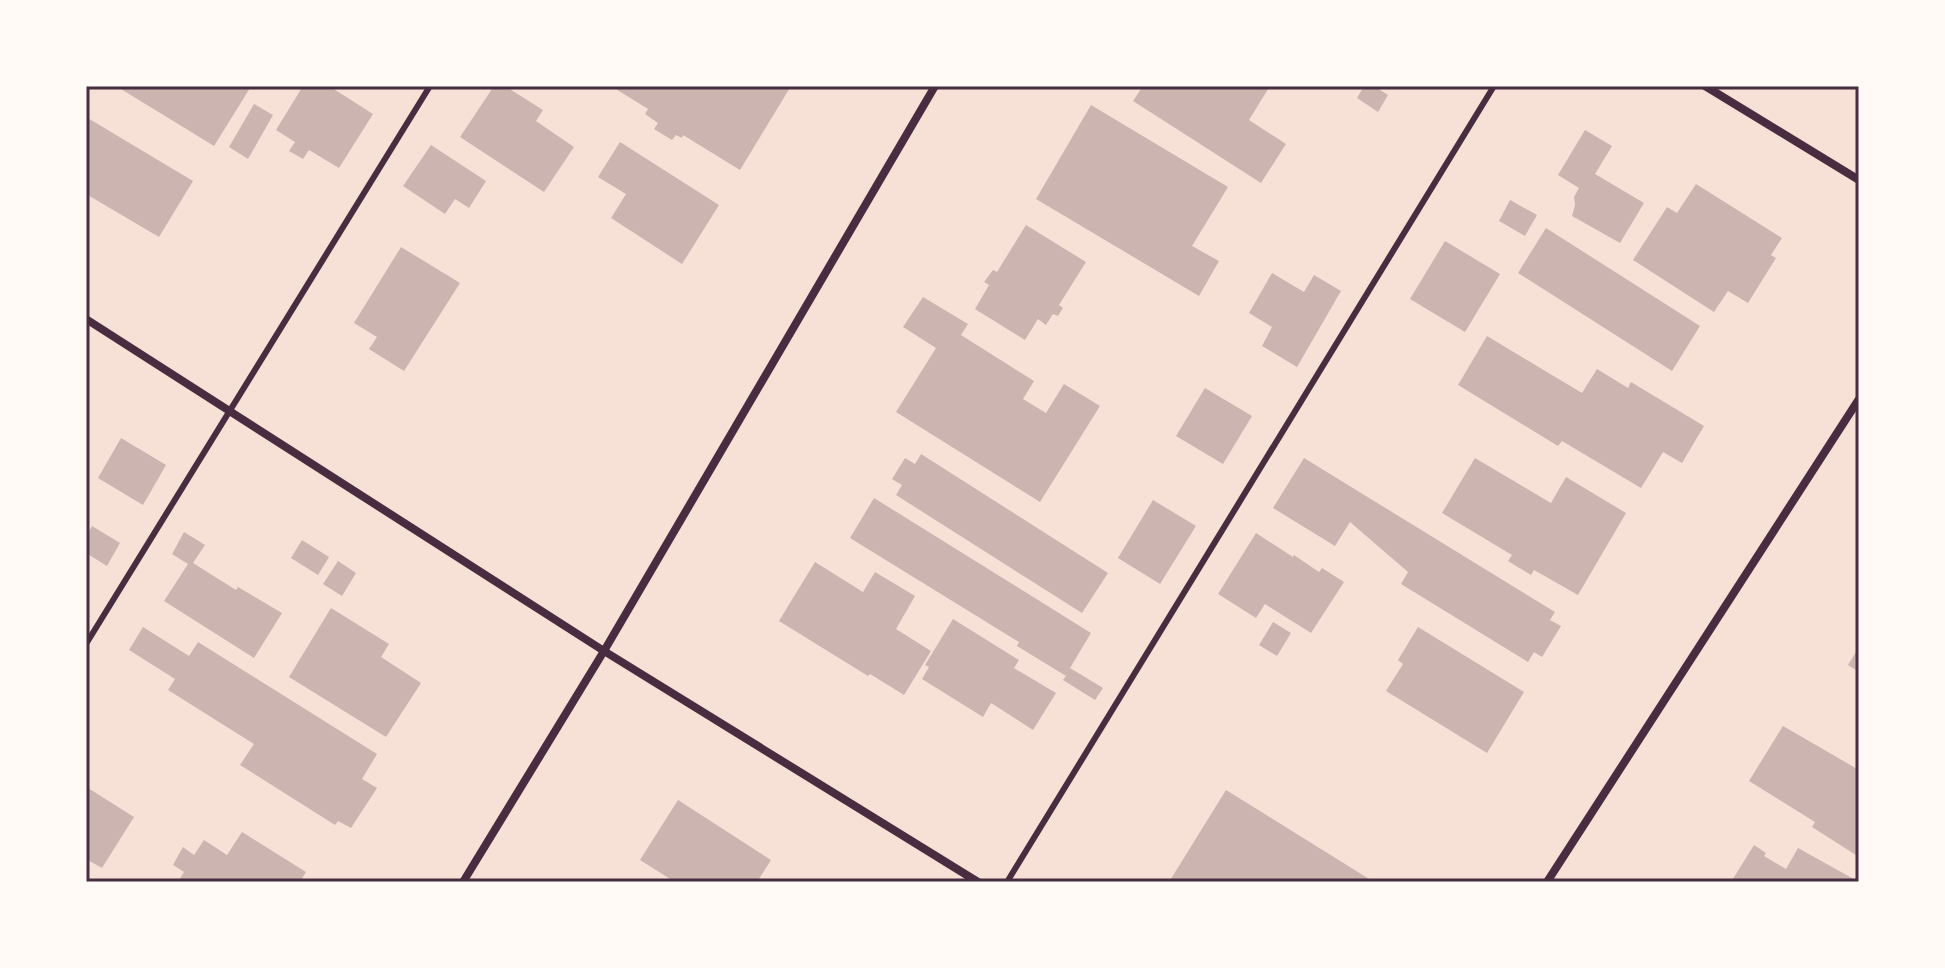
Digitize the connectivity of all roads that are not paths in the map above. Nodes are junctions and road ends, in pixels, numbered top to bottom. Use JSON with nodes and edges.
{"nodes":[{"id":1,"x":430,"y":86,"type":"edge"},
{"id":2,"x":935,"y":86,"type":"edge"},
{"id":3,"x":1494,"y":86,"type":"edge"},
{"id":4,"x":1705,"y":86,"type":"edge"},
{"id":5,"x":1859,"y":180,"type":"edge"},
{"id":6,"x":86,"y":319,"type":"edge"},
{"id":7,"x":1859,"y":399,"type":"edge"},
{"id":8,"x":230,"y":412,"type":"junction"},
{"id":9,"x":86,"y":644,"type":"edge"},
{"id":10,"x":604,"y":651,"type":"junction"},
{"id":11,"x":463,"y":882,"type":"edge"},
{"id":12,"x":978,"y":882,"type":"edge"},
{"id":13,"x":1007,"y":882,"type":"edge"},
{"id":14,"x":1547,"y":882,"type":"edge"}],
"edges":[{"from":1,"to":8,"type":"lane"},
{"from":2,"to":10,"type":"street"},
{"from":3,"to":13,"type":"lane"},
{"from":4,"to":5,"type":"street"},
{"from":6,"to":8,"type":"street"},
{"from":7,"to":14,"type":"street"},
{"from":8,"to":9,"type":"lane"},
{"from":8,"to":10,"type":"street"},
{"from":10,"to":11,"type":"street"},
{"from":10,"to":12,"type":"street"}]}
